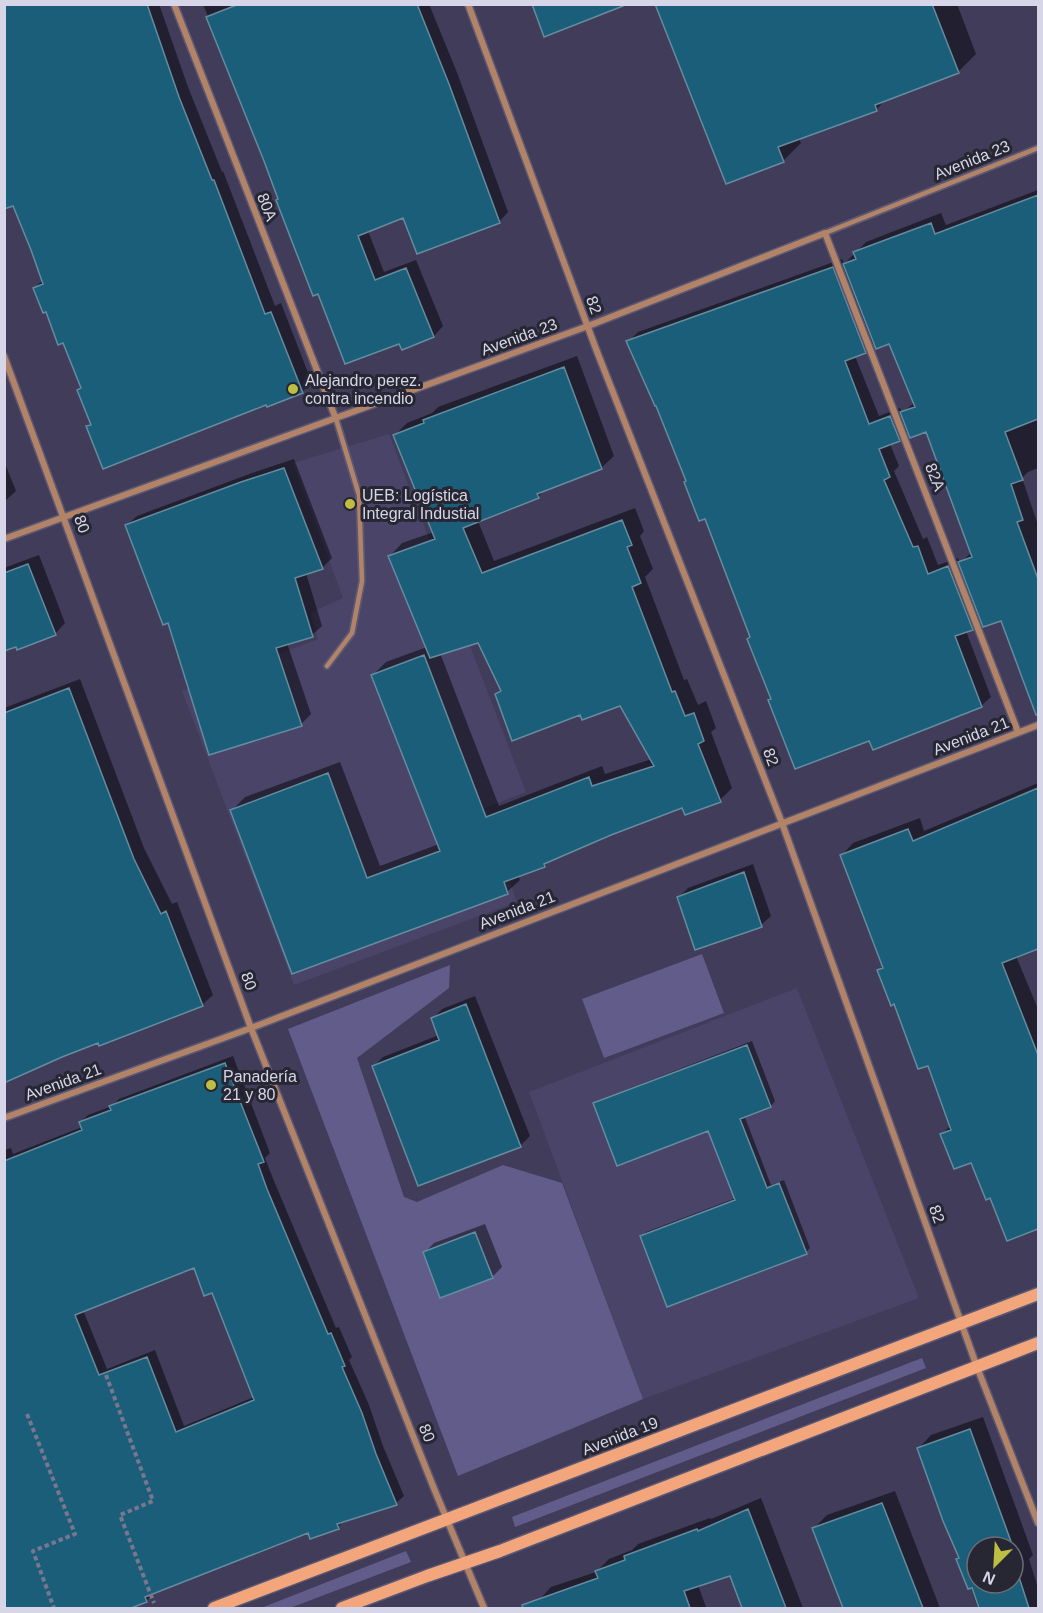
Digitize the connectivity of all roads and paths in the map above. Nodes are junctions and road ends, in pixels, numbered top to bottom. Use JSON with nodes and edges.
{"nodes":[{"id":1,"x":174,"y":4,"type":"edge"},
{"id":2,"x":468,"y":4,"type":"edge"},
{"id":3,"x":1038,"y":148,"type":"edge"},
{"id":4,"x":825,"y":233,"type":"junction"},
{"id":5,"x":588,"y":326,"type":"junction"},
{"id":6,"x":4,"y":356,"type":"edge"},
{"id":7,"x":336,"y":419,"type":"junction"},
{"id":8,"x":64,"y":516,"type":"junction"},
{"id":9,"x":4,"y":538,"type":"edge"},
{"id":10,"x":327,"y":666,"type":"dead end"},
{"id":11,"x":1038,"y":725,"type":"edge"},
{"id":12,"x":1018,"y":732,"type":"junction"},
{"id":13,"x":782,"y":823,"type":"junction"},
{"id":14,"x":251,"y":1028,"type":"junction"},
{"id":15,"x":4,"y":1118,"type":"edge"},
{"id":16,"x":1038,"y":1294,"type":"edge"},
{"id":17,"x":962,"y":1322,"type":"junction"},
{"id":18,"x":1038,"y":1342,"type":"edge"},
{"id":19,"x":977,"y":1367,"type":"junction"},
{"id":20,"x":106,"y":1374,"type":"dead end"},
{"id":21,"x":27,"y":1414,"type":"dead end"},
{"id":22,"x":447,"y":1518,"type":"junction"},
{"id":23,"x":1038,"y":1523,"type":"edge"},
{"id":24,"x":465,"y":1563,"type":"junction"},
{"id":25,"x":154,"y":1603,"type":"dead end"},
{"id":26,"x":54,"y":1608,"type":"edge"},
{"id":27,"x":214,"y":1608,"type":"edge"},
{"id":28,"x":342,"y":1608,"type":"edge"},
{"id":29,"x":484,"y":1608,"type":"edge"}],
"edges":[{"from":1,"to":7,"type":"street","name":"80A"},
{"from":2,"to":5,"type":"street","name":"82"},
{"from":3,"to":4,"type":"lane","name":"Avenida 23"},
{"from":4,"to":5,"type":"street","name":"Avenida 23"},
{"from":4,"to":12,"type":"street","name":"82A"},
{"from":5,"to":7,"type":"street","name":"Avenida 23"},
{"from":5,"to":13,"type":"street","name":"82"},
{"from":6,"to":8,"type":"street","name":"80"},
{"from":7,"to":8,"type":"street","name":"Avenida 23"},
{"from":7,"to":10,"type":"lane"},
{"from":8,"to":9,"type":"street","name":"Avenida 23"},
{"from":8,"to":14,"type":"street","name":"80"},
{"from":11,"to":12,"type":"street","name":"Avenida 21"},
{"from":12,"to":13,"type":"street","name":"Avenida 21"},
{"from":13,"to":14,"type":"street","name":"Avenida 21"},
{"from":13,"to":17,"type":"street","name":"82"},
{"from":14,"to":15,"type":"street","name":"Avenida 21"},
{"from":14,"to":22,"type":"street","name":"80"},
{"from":16,"to":17,"type":"main road","name":"Avenida 19"},
{"from":17,"to":19,"type":"street","name":"82"},
{"from":17,"to":22,"type":"main road","name":"Avenida 19"},
{"from":18,"to":19,"type":"main road"},
{"from":19,"to":23,"type":"street","name":"82"},
{"from":19,"to":24,"type":"main road"},
{"from":20,"to":25,"type":"path"},
{"from":21,"to":26,"type":"path"},
{"from":22,"to":24,"type":"street","name":"80"},
{"from":22,"to":27,"type":"main road","name":"Avenida 19"},
{"from":24,"to":28,"type":"main road"},
{"from":24,"to":29,"type":"street","name":"80"}]}
